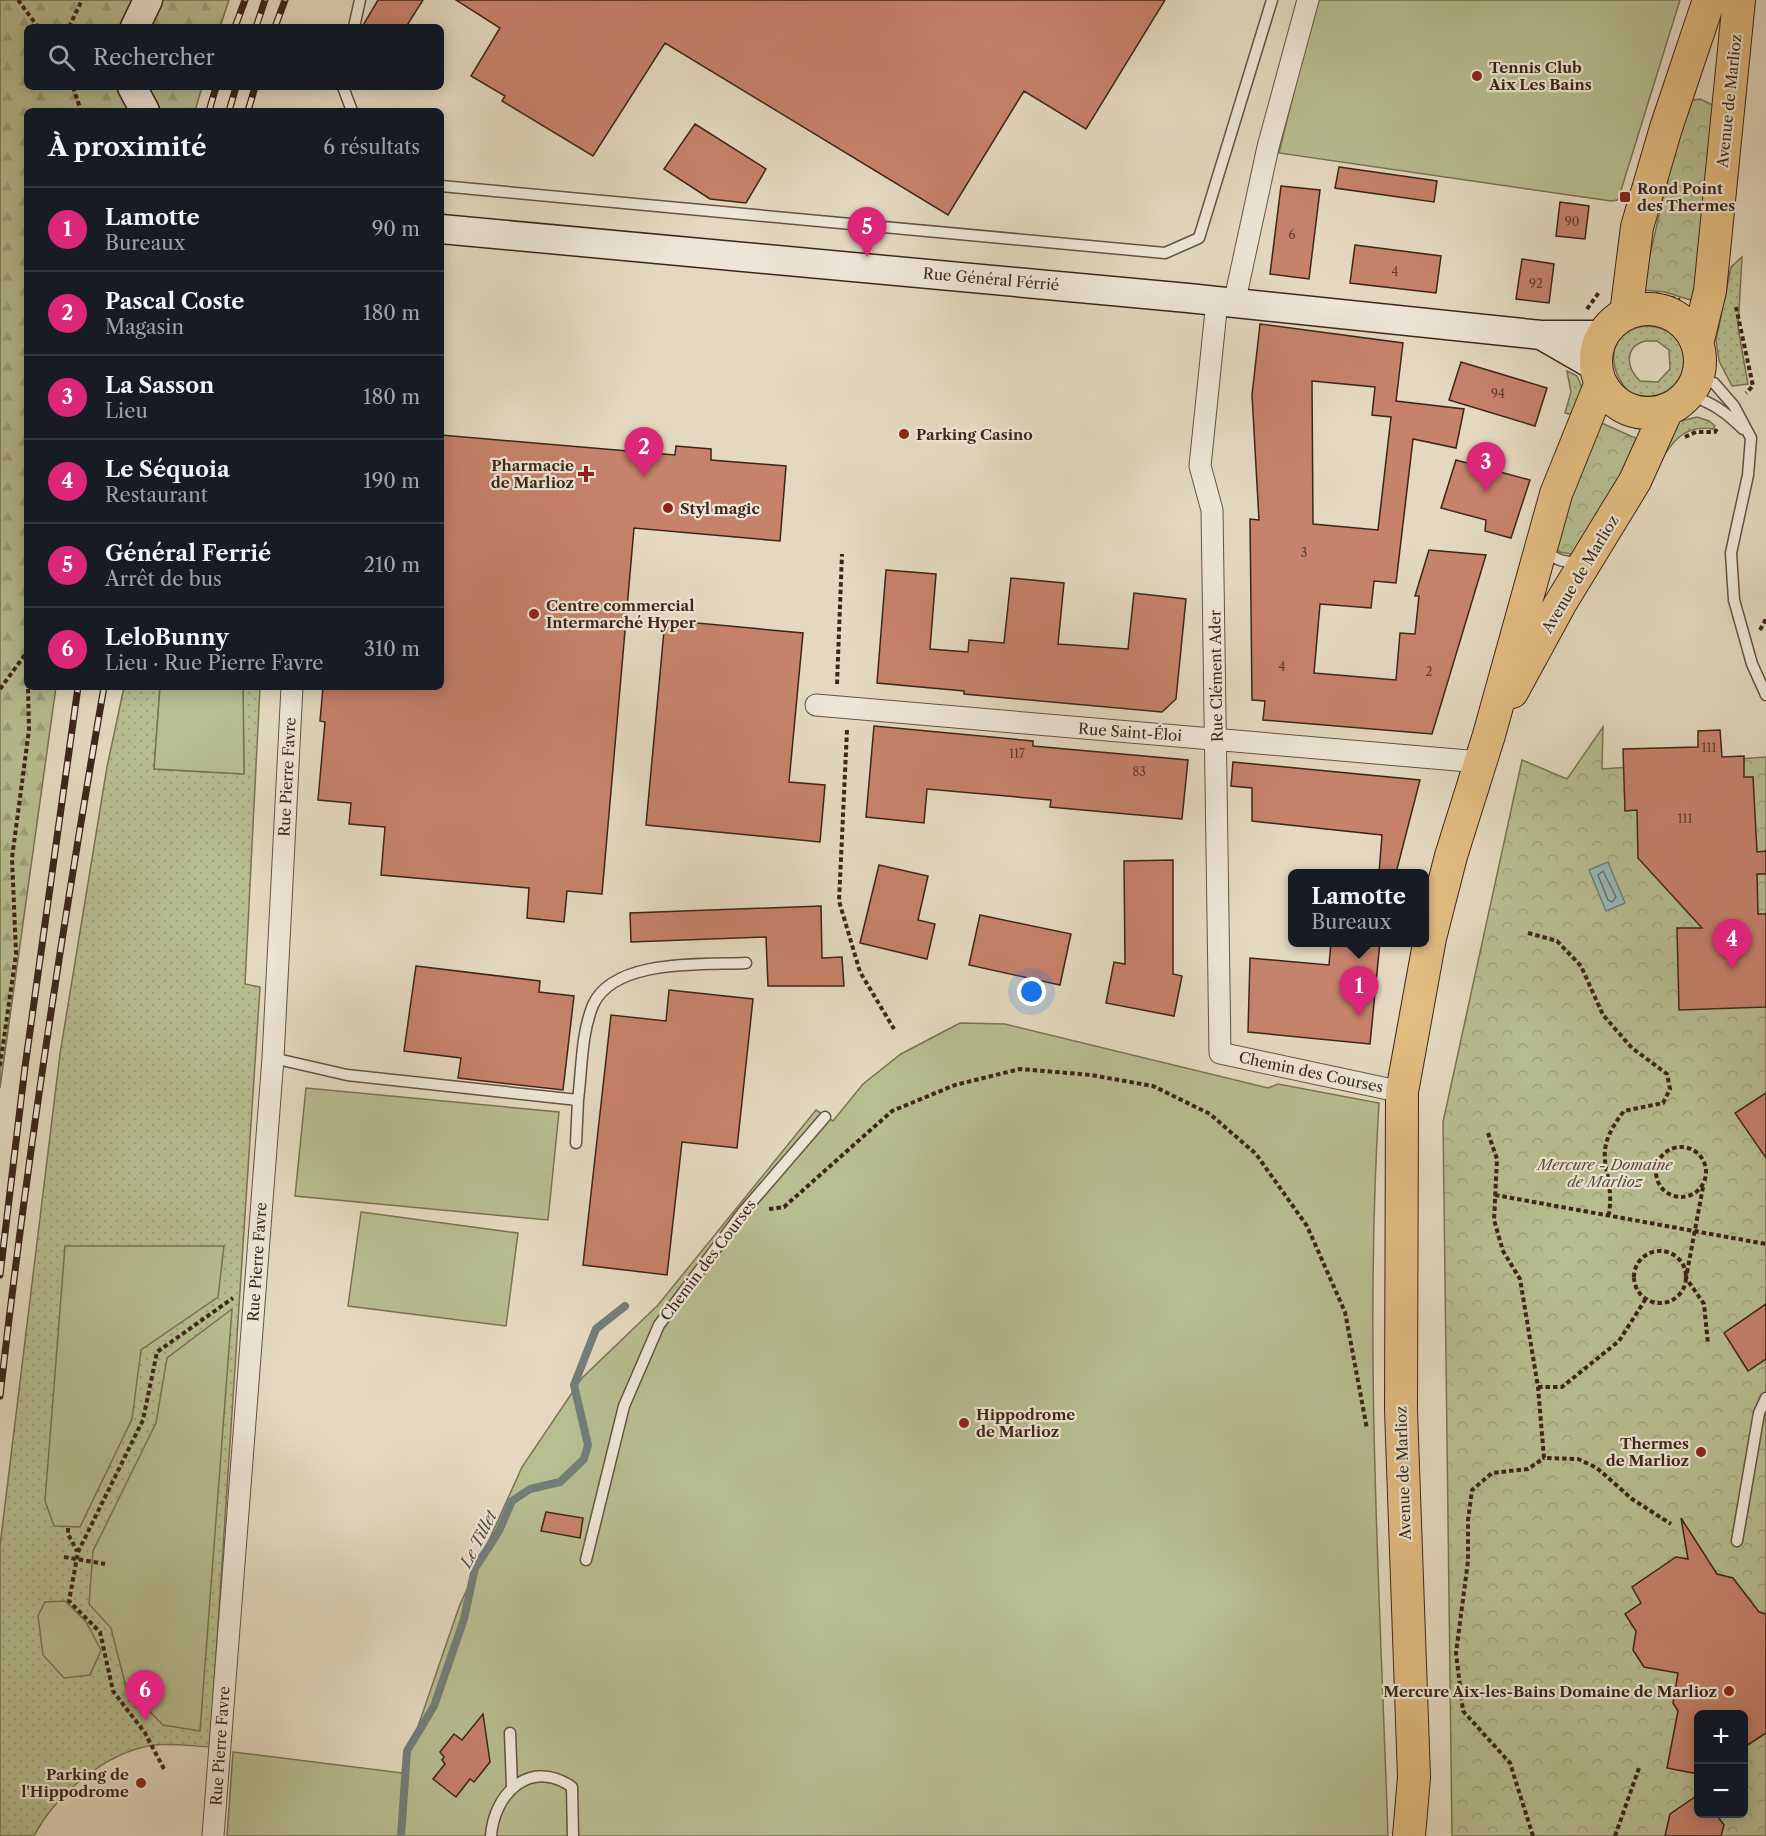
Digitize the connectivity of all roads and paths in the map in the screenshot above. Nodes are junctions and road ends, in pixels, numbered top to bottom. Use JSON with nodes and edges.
{"nodes":[{"id":1,"x":18,"y":0,"type":"edge"},
{"id":2,"x":82,"y":0,"type":"edge"},
{"id":3,"x":148,"y":0,"type":"edge"},
{"id":4,"x":360,"y":0,"type":"edge"},
{"id":5,"x":1272,"y":0,"type":"edge"},
{"id":6,"x":1308,"y":0,"type":"edge"},
{"id":7,"x":1709,"y":0,"type":"edge"},
{"id":8,"x":1739,"y":0,"type":"edge"},
{"id":9,"x":36,"y":24,"type":"edge"},
{"id":10,"x":70,"y":24,"type":"edge"},
{"id":11,"x":136,"y":24,"type":"edge"},
{"id":12,"x":355,"y":24,"type":"edge"},
{"id":13,"x":74,"y":90,"type":"edge"},
{"id":14,"x":134,"y":90,"type":"edge"},
{"id":15,"x":344,"y":90,"type":"edge"},
{"id":16,"x":80,"y":108,"type":"edge"},
{"id":17,"x":143,"y":108,"type":"edge"},
{"id":18,"x":351,"y":108,"type":"edge"},
{"id":19,"x":444,"y":186,"type":"edge"},
{"id":20,"x":444,"y":229,"type":"edge"},
{"id":21,"x":1653,"y":294,"type":"dead end"},
{"id":22,"x":1699,"y":298,"type":"junction"},
{"id":23,"x":1226,"y":303,"type":"junction"},
{"id":24,"x":1626,"y":314,"type":"junction"},
{"id":25,"x":1541,"y":335,"type":"junction"},
{"id":26,"x":1602,"y":335,"type":"junction"},
{"id":27,"x":1697,"y":344,"type":"junction"},
{"id":28,"x":1598,"y":375,"type":"junction"},
{"id":29,"x":1684,"y":395,"type":"junction"},
{"id":30,"x":1734,"y":406,"type":"junction"},
{"id":31,"x":1751,"y":438,"type":"junction"},
{"id":32,"x":1541,"y":544,"type":"junction"},
{"id":33,"x":842,"y":554,"type":"dead end"},
{"id":34,"x":1587,"y":562,"type":"junction"},
{"id":35,"x":24,"y":656,"type":"edge"},
{"id":36,"x":0,"y":689,"type":"edge"},
{"id":37,"x":28,"y":690,"type":"edge"},
{"id":38,"x":292,"y":690,"type":"edge"},
{"id":39,"x":1766,"y":695,"type":"edge"},
{"id":40,"x":816,"y":705,"type":"dead end"},
{"id":41,"x":848,"y":710,"type":"junction"},
{"id":42,"x":1217,"y":739,"type":"junction"},
{"id":43,"x":1484,"y":749,"type":"junction"},
{"id":44,"x":1528,"y":933,"type":"dead end"},
{"id":45,"x":1429,"y":944,"type":"edge"},
{"id":46,"x":1428,"y":947,"type":"edge"},
{"id":47,"x":746,"y":963,"type":"dead end"},
{"id":48,"x":894,"y":1029,"type":"dead end"},
{"id":49,"x":1413,"y":1040,"type":"junction"},
{"id":50,"x":1220,"y":1053,"type":"joint"},
{"id":51,"x":273,"y":1058,"type":"junction"},
{"id":52,"x":0,"y":1066,"type":"edge"},
{"id":53,"x":1402,"y":1092,"type":"junction"},
{"id":54,"x":578,"y":1100,"type":"junction"},
{"id":55,"x":825,"y":1117,"type":"dead end"},
{"id":56,"x":1488,"y":1133,"type":"dead end"},
{"id":57,"x":576,"y":1143,"type":"dead end"},
{"id":58,"x":1401,"y":1170,"type":"junction"},
{"id":59,"x":1703,"y":1187,"type":"junction"},
{"id":60,"x":1495,"y":1195,"type":"junction"},
{"id":61,"x":743,"y":1212,"type":"junction"},
{"id":62,"x":1610,"y":1214,"type":"junction"},
{"id":63,"x":1695,"y":1231,"type":"junction"},
{"id":64,"x":1766,"y":1244,"type":"edge"},
{"id":65,"x":1686,"y":1278,"type":"junction"},
{"id":66,"x":255,"y":1297,"type":"junction"},
{"id":67,"x":1645,"y":1299,"type":"junction"},
{"id":68,"x":1708,"y":1344,"type":"dead end"},
{"id":69,"x":1538,"y":1387,"type":"junction"},
{"id":70,"x":1766,"y":1398,"type":"edge"},
{"id":71,"x":1367,"y":1429,"type":"dead end"},
{"id":72,"x":1544,"y":1458,"type":"junction"},
{"id":73,"x":1671,"y":1524,"type":"dead end"},
{"id":74,"x":68,"y":1528,"type":"dead end"},
{"id":75,"x":1737,"y":1541,"type":"dead end"},
{"id":76,"x":78,"y":1552,"type":"junction"},
{"id":77,"x":64,"y":1557,"type":"dead end"},
{"id":78,"x":76,"y":1559,"type":"junction"},
{"id":79,"x":586,"y":1560,"type":"dead end"},
{"id":80,"x":105,"y":1564,"type":"dead end"},
{"id":81,"x":510,"y":1733,"type":"dead end"},
{"id":82,"x":1639,"y":1768,"type":"dead end"},
{"id":83,"x":164,"y":1769,"type":"dead end"},
{"id":84,"x":1414,"y":1777,"type":"junction"},
{"id":85,"x":512,"y":1786,"type":"junction"},
{"id":86,"x":213,"y":1836,"type":"edge"},
{"id":87,"x":491,"y":1836,"type":"edge"},
{"id":88,"x":573,"y":1836,"type":"edge"},
{"id":89,"x":1408,"y":1836,"type":"edge"},
{"id":90,"x":1424,"y":1836,"type":"edge"},
{"id":91,"x":1533,"y":1836,"type":"edge"},
{"id":92,"x":1615,"y":1836,"type":"edge"}],
"edges":[{"from":1,"to":9,"type":"path"},
{"from":2,"to":10,"type":"path"},
{"from":3,"to":11,"type":"main road"},
{"from":4,"to":12,"type":"lane"},
{"from":5,"to":19,"type":"lane"},
{"from":6,"to":23,"type":"street","name":"Rue Clément Ader"},
{"from":7,"to":24,"type":"main road"},
{"from":8,"to":22,"type":"main road","name":"Avenue de Marlioz"},
{"from":13,"to":16,"type":"path"},
{"from":14,"to":17,"type":"main road"},
{"from":15,"to":18,"type":"lane"},
{"from":20,"to":23,"type":"main road","name":"Rue Général Férrié"},
{"from":21,"to":22,"type":"path"},
{"from":22,"to":27,"type":"main road","name":"Avenue de Marlioz"},
{"from":22,"to":30,"type":"path"},
{"from":23,"to":25,"type":"main road","name":"Rue Général Férrié"},
{"from":23,"to":42,"type":"street","name":"Rue Clément Ader"},
{"from":24,"to":26,"type":"main road"},
{"from":24,"to":27,"type":"main road"},
{"from":25,"to":26,"type":"main road","name":"Rue Général Férrié"},
{"from":25,"to":28,"type":"main road","name":"Rue Général Férrié"},
{"from":26,"to":28,"type":"main road"},
{"from":27,"to":29,"type":"main road"},
{"from":28,"to":29,"type":"main road"},
{"from":28,"to":32,"type":"main road","name":"Avenue de Marlioz"},
{"from":29,"to":30,"type":"lane"},
{"from":29,"to":31,"type":"lane"},
{"from":29,"to":34,"type":"main road","name":"Avenue de Marlioz"},
{"from":30,"to":31,"type":"lane"},
{"from":31,"to":39,"type":"lane"},
{"from":32,"to":34,"type":"lane"},
{"from":32,"to":43,"type":"main road","name":"Avenue de Marlioz"},
{"from":33,"to":41,"type":"path"},
{"from":34,"to":43,"type":"main road","name":"Avenue de Marlioz"},
{"from":35,"to":36,"type":"path"},
{"from":37,"to":52,"type":"path"},
{"from":38,"to":51,"type":"street","name":"Rue Pierre Favre"},
{"from":40,"to":41,"type":"street","name":"Rue Saint-Éloi"},
{"from":41,"to":42,"type":"street","name":"Rue Saint-Éloi"},
{"from":41,"to":48,"type":"path"},
{"from":42,"to":43,"type":"street","name":"Rue Saint-Éloi"},
{"from":42,"to":50,"type":"street","name":"Rue Clément Ader"},
{"from":43,"to":45,"type":"main road","name":"Avenue de Marlioz"},
{"from":44,"to":62,"type":"path"},
{"from":46,"to":49,"type":"main road","name":"Avenue de Marlioz"},
{"from":47,"to":54,"type":"lane"},
{"from":49,"to":53,"type":"main road","name":"Avenue de Marlioz"},
{"from":49,"to":58,"type":"main road","name":"Avenue de Marlioz"},
{"from":50,"to":53,"type":"street","name":"Chemin des Courses"},
{"from":51,"to":54,"type":"lane"},
{"from":51,"to":66,"type":"street","name":"Rue Pierre Favre"},
{"from":53,"to":58,"type":"main road","name":"Avenue de Marlioz"},
{"from":54,"to":57,"type":"lane"},
{"from":55,"to":61,"type":"lane","name":"Chemin des Courses"},
{"from":56,"to":60,"type":"path"},
{"from":58,"to":84,"type":"main road","name":"Avenue de Marlioz"},
{"from":59,"to":59,"type":"path"},
{"from":59,"to":63,"type":"path"},
{"from":60,"to":62,"type":"path"},
{"from":60,"to":69,"type":"path"},
{"from":61,"to":71,"type":"path"},
{"from":61,"to":79,"type":"lane","name":"Chemin des Courses"},
{"from":62,"to":63,"type":"path"},
{"from":63,"to":64,"type":"path"},
{"from":63,"to":65,"type":"path"},
{"from":65,"to":67,"type":"path"},
{"from":65,"to":67,"type":"path"},
{"from":65,"to":68,"type":"path"},
{"from":66,"to":76,"type":"path"},
{"from":66,"to":86,"type":"street","name":"Rue Pierre Favre"},
{"from":67,"to":69,"type":"path"},
{"from":69,"to":72,"type":"path"},
{"from":70,"to":75,"type":"lane"},
{"from":72,"to":73,"type":"path"},
{"from":72,"to":91,"type":"path"},
{"from":74,"to":76,"type":"path"},
{"from":76,"to":78,"type":"path"},
{"from":77,"to":78,"type":"path"},
{"from":78,"to":80,"type":"path"},
{"from":78,"to":83,"type":"path"},
{"from":81,"to":85,"type":"lane"},
{"from":82,"to":92,"type":"path"},
{"from":84,"to":89,"type":"main road","name":"Avenue de Marlioz"},
{"from":84,"to":90,"type":"main road","name":"Avenue de Marlioz"},
{"from":85,"to":87,"type":"lane"},
{"from":85,"to":88,"type":"lane"}]}
